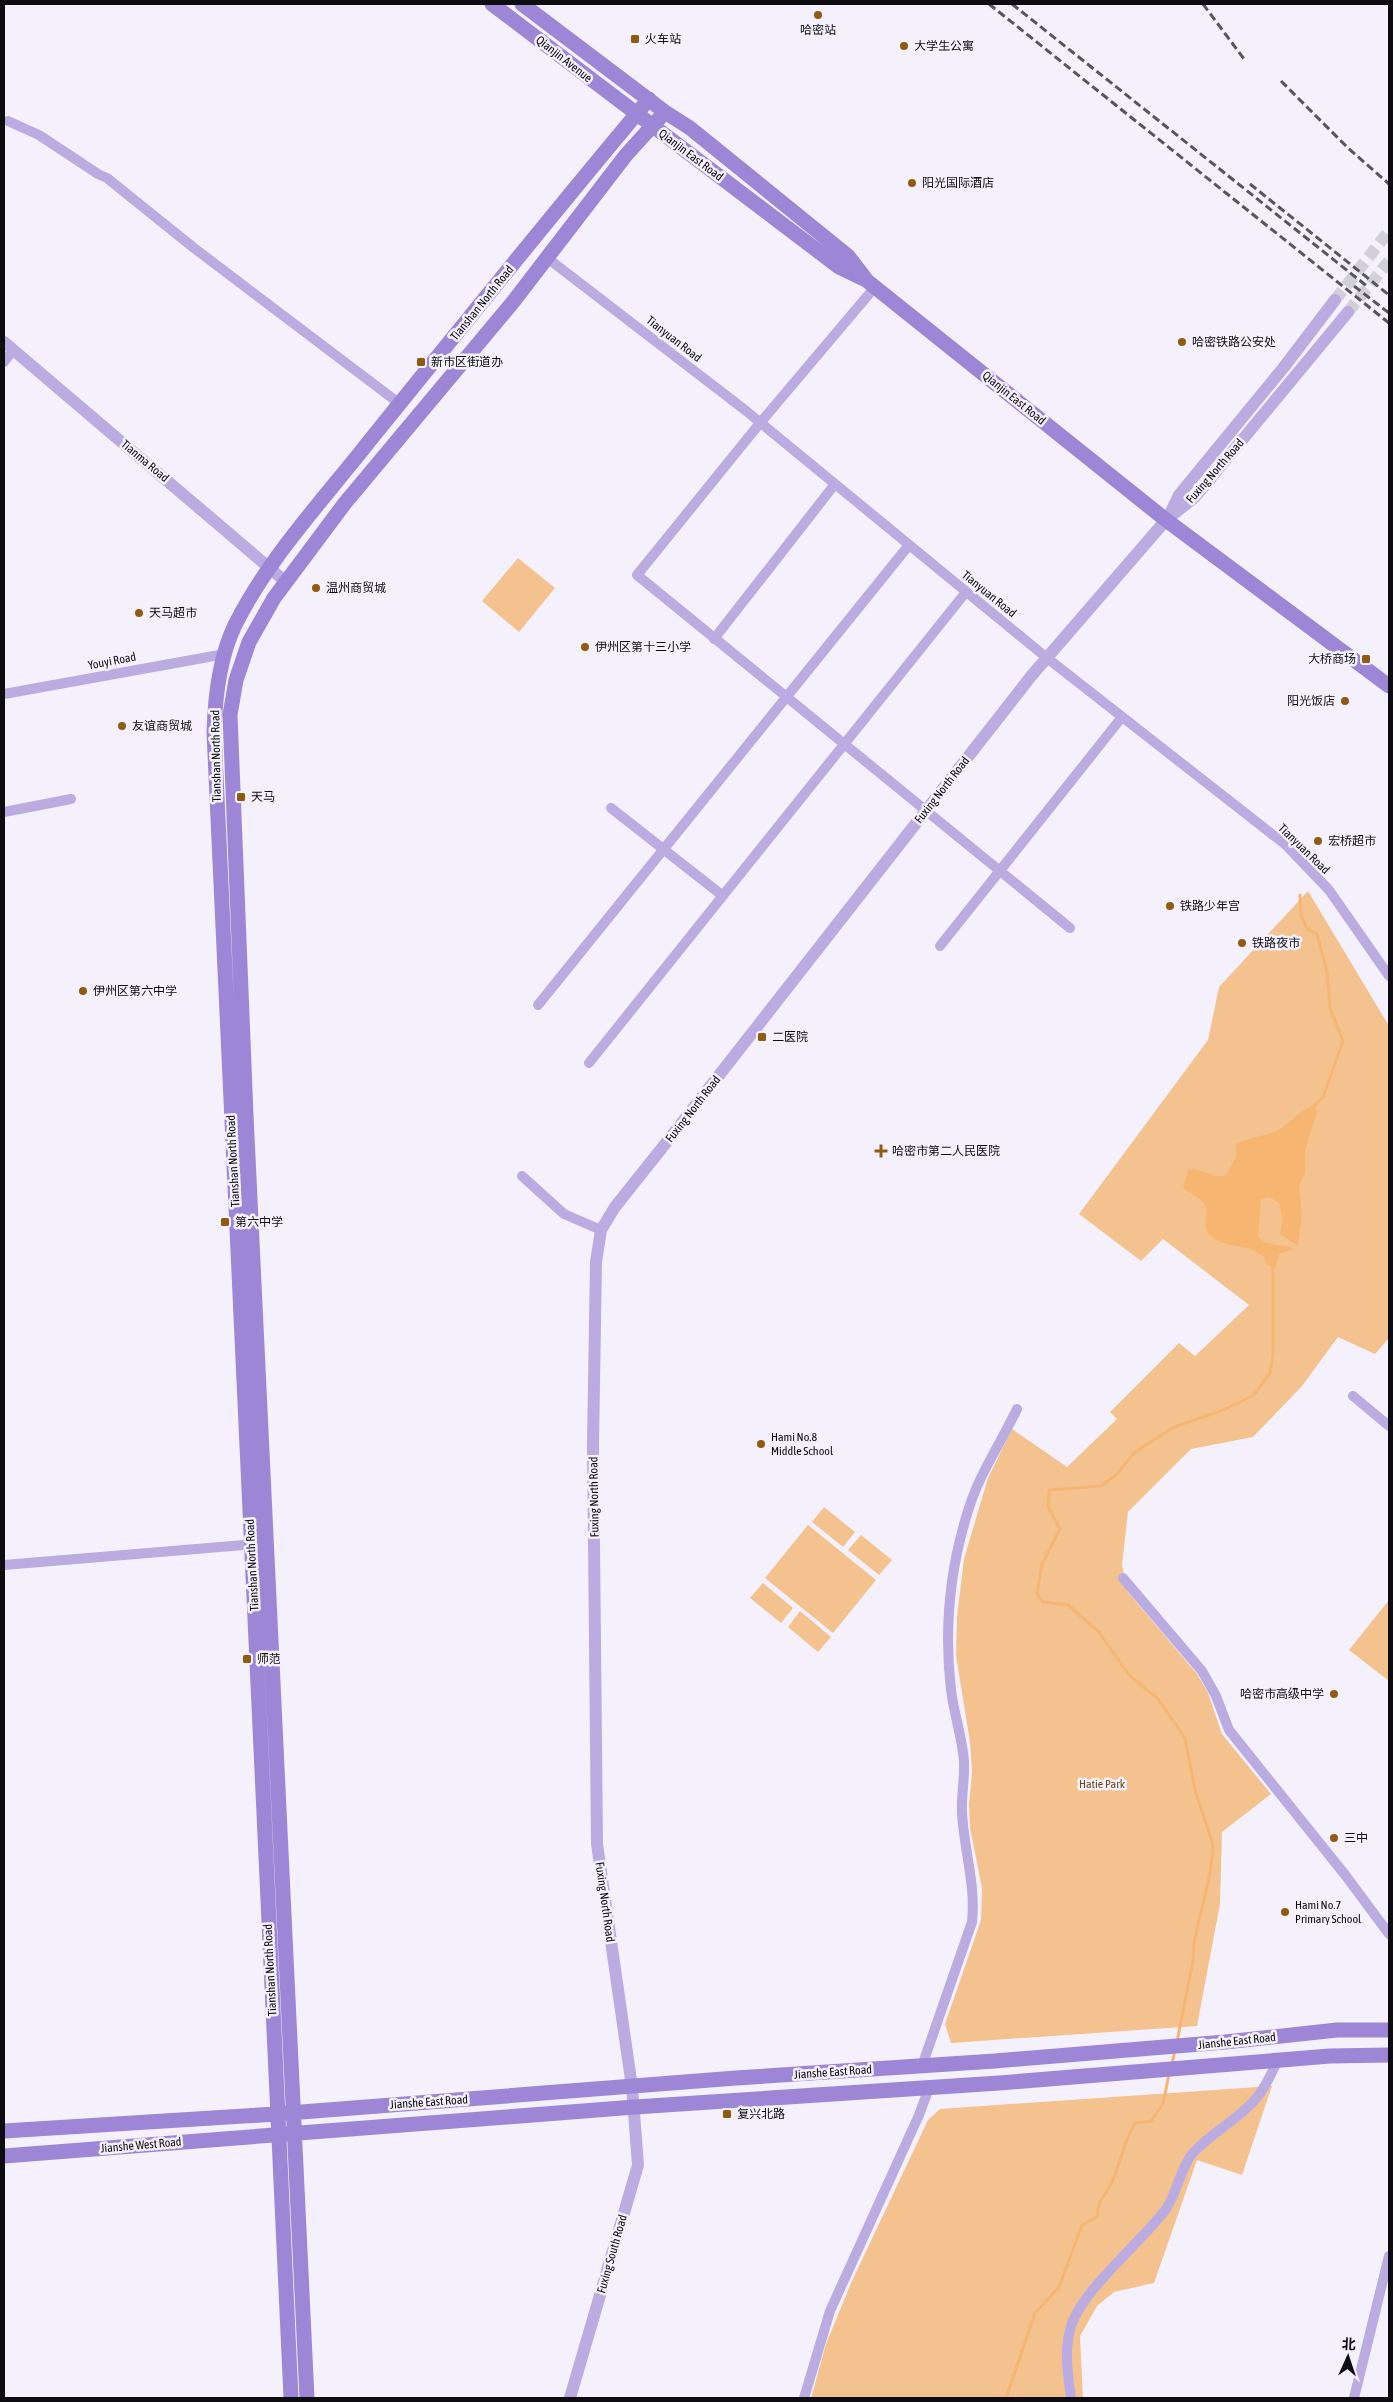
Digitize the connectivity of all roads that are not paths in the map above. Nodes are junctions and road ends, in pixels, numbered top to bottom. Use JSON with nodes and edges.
{"nodes":[{"id":1,"x":492,"y":4,"type":"edge"},
{"id":2,"x":522,"y":4,"type":"edge"},
{"id":3,"x":650,"y":99,"type":"junction"},
{"id":4,"x":665,"y":112,"type":"junction"},
{"id":5,"x":637,"y":114,"type":"junction"},
{"id":6,"x":8,"y":121,"type":"dead end"},
{"id":7,"x":653,"y":126,"type":"junction"},
{"id":8,"x":546,"y":257,"type":"junction"},
{"id":9,"x":871,"y":284,"type":"junction"},
{"id":10,"x":1335,"y":300,"type":"tunnel mouth"},
{"id":11,"x":1348,"y":312,"type":"tunnel mouth"},
{"id":12,"x":8,"y":346,"type":"edge"},
{"id":13,"x":4,"y":362,"type":"edge"},
{"id":14,"x":400,"y":404,"type":"junction"},
{"id":15,"x":760,"y":423,"type":"junction"},
{"id":16,"x":835,"y":484,"type":"junction"},
{"id":17,"x":1166,"y":520,"type":"junction"},
{"id":18,"x":909,"y":545,"type":"junction"},
{"id":19,"x":269,"y":568,"type":"junction"},
{"id":20,"x":286,"y":582,"type":"junction"},
{"id":21,"x":966,"y":592,"type":"junction"},
{"id":22,"x":714,"y":640,"type":"junction"},
{"id":23,"x":224,"y":654,"type":"junction"},
{"id":24,"x":1047,"y":658,"type":"junction"},
{"id":25,"x":1389,"y":686,"type":"edge"},
{"id":26,"x":4,"y":694,"type":"edge"},
{"id":27,"x":785,"y":697,"type":"junction"},
{"id":28,"x":1122,"y":717,"type":"junction"},
{"id":29,"x":844,"y":744,"type":"junction"},
{"id":30,"x":71,"y":799,"type":"dead end"},
{"id":31,"x":610,"y":808,"type":"dead end"},
{"id":32,"x":926,"y":811,"type":"junction"},
{"id":33,"x":4,"y":812,"type":"edge"},
{"id":34,"x":664,"y":848,"type":"junction"},
{"id":35,"x":998,"y":870,"type":"junction"},
{"id":36,"x":722,"y":896,"type":"junction"},
{"id":37,"x":1070,"y":928,"type":"dead end"},
{"id":38,"x":940,"y":946,"type":"dead end"},
{"id":39,"x":1389,"y":976,"type":"edge"},
{"id":40,"x":538,"y":1005,"type":"dead end"},
{"id":41,"x":589,"y":1064,"type":"dead end"},
{"id":42,"x":522,"y":1176,"type":"dead end"},
{"id":43,"x":601,"y":1230,"type":"junction"},
{"id":44,"x":1353,"y":1396,"type":"dead end"},
{"id":45,"x":1017,"y":1409,"type":"dead end"},
{"id":46,"x":1389,"y":1426,"type":"edge"},
{"id":47,"x":251,"y":1544,"type":"junction"},
{"id":48,"x":266,"y":1544,"type":"junction"},
{"id":49,"x":4,"y":1566,"type":"edge"},
{"id":50,"x":1123,"y":1578,"type":"dead end"},
{"id":51,"x":1389,"y":1934,"type":"edge"},
{"id":52,"x":1389,"y":2030,"type":"edge"},
{"id":53,"x":1389,"y":2055,"type":"edge"},
{"id":54,"x":1278,"y":2060,"type":"junction"},
{"id":55,"x":922,"y":2066,"type":"junction"},
{"id":56,"x":632,"y":2087,"type":"junction"},
{"id":57,"x":929,"y":2088,"type":"junction"},
{"id":58,"x":635,"y":2107,"type":"junction"},
{"id":59,"x":293,"y":2112,"type":"junction"},
{"id":60,"x":276,"y":2114,"type":"junction"},
{"id":61,"x":4,"y":2131,"type":"edge"},
{"id":62,"x":294,"y":2133,"type":"junction"},
{"id":63,"x":278,"y":2134,"type":"junction"},
{"id":64,"x":4,"y":2156,"type":"edge"},
{"id":65,"x":1389,"y":2256,"type":"edge"},
{"id":66,"x":291,"y":2398,"type":"edge"},
{"id":67,"x":307,"y":2398,"type":"edge"},
{"id":68,"x":570,"y":2398,"type":"edge"},
{"id":69,"x":804,"y":2398,"type":"edge"},
{"id":70,"x":1071,"y":2398,"type":"edge"},
{"id":71,"x":1354,"y":2398,"type":"edge"}],
"edges":[{"from":1,"to":5,"type":"main road","name":"Qianjin Avenue"},
{"from":2,"to":3,"type":"main road"},
{"from":3,"to":4,"type":"main road"},
{"from":3,"to":5,"type":"main road","name":"Tianshan North Road"},
{"from":4,"to":7,"type":"main road"},
{"from":4,"to":9,"type":"main road"},
{"from":5,"to":7,"type":"main road","name":"Qianjin East Road"},
{"from":5,"to":14,"type":"main road","name":"Tianshan North Road"},
{"from":6,"to":14,"type":"street"},
{"from":7,"to":8,"type":"main road"},
{"from":7,"to":9,"type":"main road","name":"Qianjin East Road"},
{"from":8,"to":15,"type":"street","name":"Tianyuan Road"},
{"from":8,"to":20,"type":"main road"},
{"from":9,"to":15,"type":"street"},
{"from":9,"to":17,"type":"main road","name":"Qianjin East Road"},
{"from":10,"to":17,"type":"street"},
{"from":11,"to":17,"type":"street","name":"Fuxing North Road"},
{"from":12,"to":13,"type":"street"},
{"from":12,"to":19,"type":"street","name":"Tianma Road"},
{"from":14,"to":19,"type":"main road","name":"Tianshan North Road"},
{"from":15,"to":16,"type":"street","name":"Tianyuan Road"},
{"from":15,"to":22,"type":"street"},
{"from":16,"to":18,"type":"street","name":"Tianyuan Road"},
{"from":16,"to":22,"type":"street"},
{"from":17,"to":24,"type":"street","name":"Fuxing North Road"},
{"from":17,"to":25,"type":"main road","name":"Qianjin East Road"},
{"from":18,"to":21,"type":"street","name":"Tianyuan Road"},
{"from":18,"to":27,"type":"street"},
{"from":19,"to":20,"type":"street","name":"Tianma Road"},
{"from":19,"to":23,"type":"main road","name":"Tianshan North Road"},
{"from":20,"to":48,"type":"main road"},
{"from":21,"to":24,"type":"street","name":"Tianyuan Road"},
{"from":21,"to":29,"type":"street"},
{"from":22,"to":27,"type":"street"},
{"from":23,"to":26,"type":"street","name":"Youyi Road"},
{"from":23,"to":47,"type":"main road","name":"Tianshan North Road"},
{"from":24,"to":28,"type":"street","name":"Tianyuan Road"},
{"from":24,"to":32,"type":"street","name":"Fuxing North Road"},
{"from":27,"to":29,"type":"street"},
{"from":27,"to":34,"type":"street"},
{"from":28,"to":35,"type":"street"},
{"from":28,"to":39,"type":"street","name":"Tianyuan Road"},
{"from":29,"to":32,"type":"street"},
{"from":29,"to":36,"type":"street"},
{"from":30,"to":33,"type":"street"},
{"from":31,"to":34,"type":"street"},
{"from":32,"to":35,"type":"street"},
{"from":32,"to":43,"type":"street","name":"Fuxing North Road"},
{"from":34,"to":36,"type":"street"},
{"from":34,"to":40,"type":"street"},
{"from":35,"to":37,"type":"street"},
{"from":35,"to":38,"type":"street"},
{"from":36,"to":41,"type":"street"},
{"from":42,"to":43,"type":"street"},
{"from":43,"to":56,"type":"street","name":"Fuxing North Road"},
{"from":44,"to":46,"type":"street"},
{"from":45,"to":55,"type":"street"},
{"from":47,"to":48,"type":"street"},
{"from":47,"to":49,"type":"street"},
{"from":47,"to":60,"type":"main road","name":"Tianshan North Road"},
{"from":48,"to":59,"type":"main road"},
{"from":50,"to":51,"type":"street"},
{"from":52,"to":55,"type":"main road","name":"Jianshe East Road"},
{"from":53,"to":54,"type":"main road","name":"Jianshe East Road"},
{"from":54,"to":57,"type":"main road","name":"Jianshe East Road"},
{"from":54,"to":70,"type":"street"},
{"from":55,"to":56,"type":"main road","name":"Jianshe East Road"},
{"from":56,"to":58,"type":"street","name":"Fuxing North Road"},
{"from":56,"to":59,"type":"main road","name":"Jianshe East Road"},
{"from":57,"to":58,"type":"main road","name":"Jianshe East Road"},
{"from":57,"to":69,"type":"street"},
{"from":58,"to":62,"type":"main road","name":"Jianshe East Road"},
{"from":58,"to":68,"type":"street","name":"Fuxing South Road"},
{"from":59,"to":60,"type":"main road","name":"Jianshe East Road"},
{"from":59,"to":62,"type":"main road"},
{"from":60,"to":61,"type":"main road","name":"Jianshe West Road"},
{"from":60,"to":63,"type":"main road","name":"Tianshan North Road"},
{"from":62,"to":63,"type":"main road","name":"Jianshe East Road"},
{"from":62,"to":67,"type":"main road"},
{"from":63,"to":64,"type":"main road","name":"Jianshe West Road"},
{"from":63,"to":66,"type":"main road","name":"Tianshan North Road"},
{"from":65,"to":71,"type":"street"}]}
